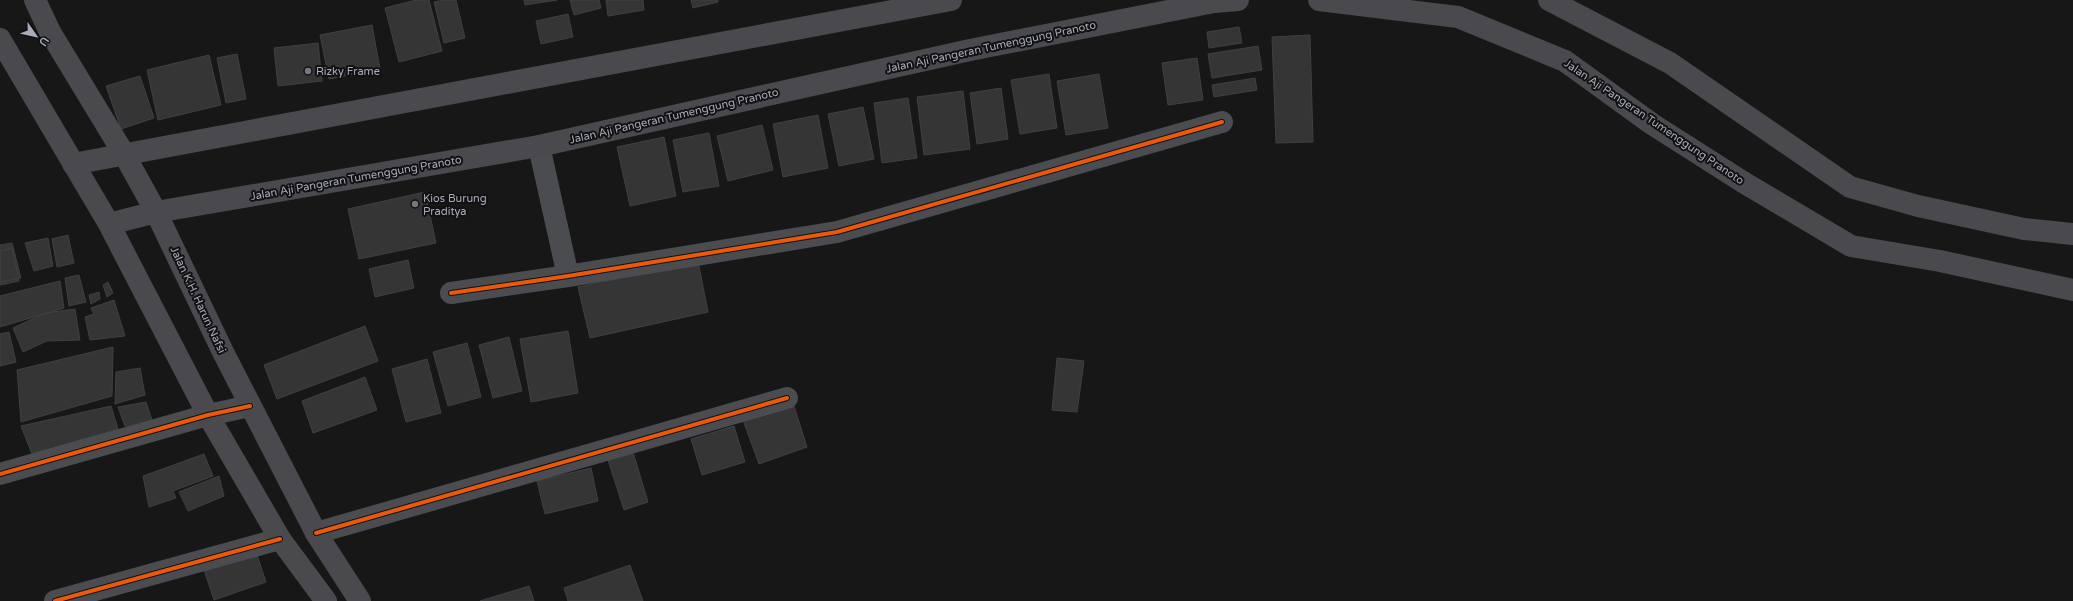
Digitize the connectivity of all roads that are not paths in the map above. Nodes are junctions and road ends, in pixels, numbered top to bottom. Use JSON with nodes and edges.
{"nodes":[{"id":1,"x":35,"y":0,"type":"edge"},
{"id":2,"x":951,"y":0,"type":"edge"},
{"id":3,"x":1238,"y":0,"type":"edge"},
{"id":4,"x":1319,"y":0,"type":"edge"},
{"id":5,"x":1549,"y":0,"type":"edge"},
{"id":6,"x":0,"y":39,"type":"edge"},
{"id":7,"x":1222,"y":122,"type":"dead end"},
{"id":8,"x":539,"y":146,"type":"junction"},
{"id":9,"x":124,"y":154,"type":"junction"},
{"id":10,"x":73,"y":164,"type":"junction"},
{"id":11,"x":156,"y":212,"type":"junction"},
{"id":12,"x":109,"y":224,"type":"junction"},
{"id":13,"x":2073,"y":234,"type":"edge"},
{"id":14,"x":568,"y":276,"type":"junction"},
{"id":15,"x":2073,"y":290,"type":"edge"},
{"id":16,"x":451,"y":293,"type":"dead end"},
{"id":17,"x":787,"y":398,"type":"dead end"},
{"id":18,"x":250,"y":406,"type":"junction"},
{"id":19,"x":208,"y":416,"type":"junction"},
{"id":20,"x":0,"y":474,"type":"edge"},
{"id":21,"x":316,"y":533,"type":"junction"},
{"id":22,"x":280,"y":539,"type":"junction"},
{"id":23,"x":55,"y":601,"type":"edge"},
{"id":24,"x":326,"y":601,"type":"edge"},
{"id":25,"x":360,"y":601,"type":"edge"}],
"edges":[{"from":1,"to":9,"type":"main road","name":"Jalan K.H. Harun Nafsi"},
{"from":2,"to":9,"type":"main road"},
{"from":3,"to":8,"type":"main road","name":"Jalan Aji Pangeran Tumenggung Pranoto"},
{"from":4,"to":15,"type":"main road","name":"Jalan Aji Pangeran Tumenggung Pranoto"},
{"from":5,"to":13,"type":"main road"},
{"from":6,"to":10,"type":"main road"},
{"from":7,"to":14,"type":"street"},
{"from":8,"to":11,"type":"main road","name":"Jalan Aji Pangeran Tumenggung Pranoto"},
{"from":8,"to":14,"type":"street"},
{"from":9,"to":10,"type":"main road"},
{"from":9,"to":11,"type":"main road","name":"Jalan K.H. Harun Nafsi"},
{"from":10,"to":12,"type":"main road"},
{"from":11,"to":12,"type":"main road","name":"Jalan Aji Pangeran Tumenggung Pranoto"},
{"from":11,"to":18,"type":"main road","name":"Jalan K.H. Harun Nafsi"},
{"from":12,"to":19,"type":"main road"},
{"from":14,"to":16,"type":"street"},
{"from":17,"to":21,"type":"street"},
{"from":18,"to":19,"type":"street"},
{"from":18,"to":21,"type":"main road","name":"Jalan K.H. Harun Nafsi"},
{"from":19,"to":20,"type":"street"},
{"from":19,"to":22,"type":"main road"},
{"from":21,"to":25,"type":"main road","name":"Jalan K.H. Harun Nafsi"},
{"from":22,"to":23,"type":"street"},
{"from":22,"to":24,"type":"main road"}]}
